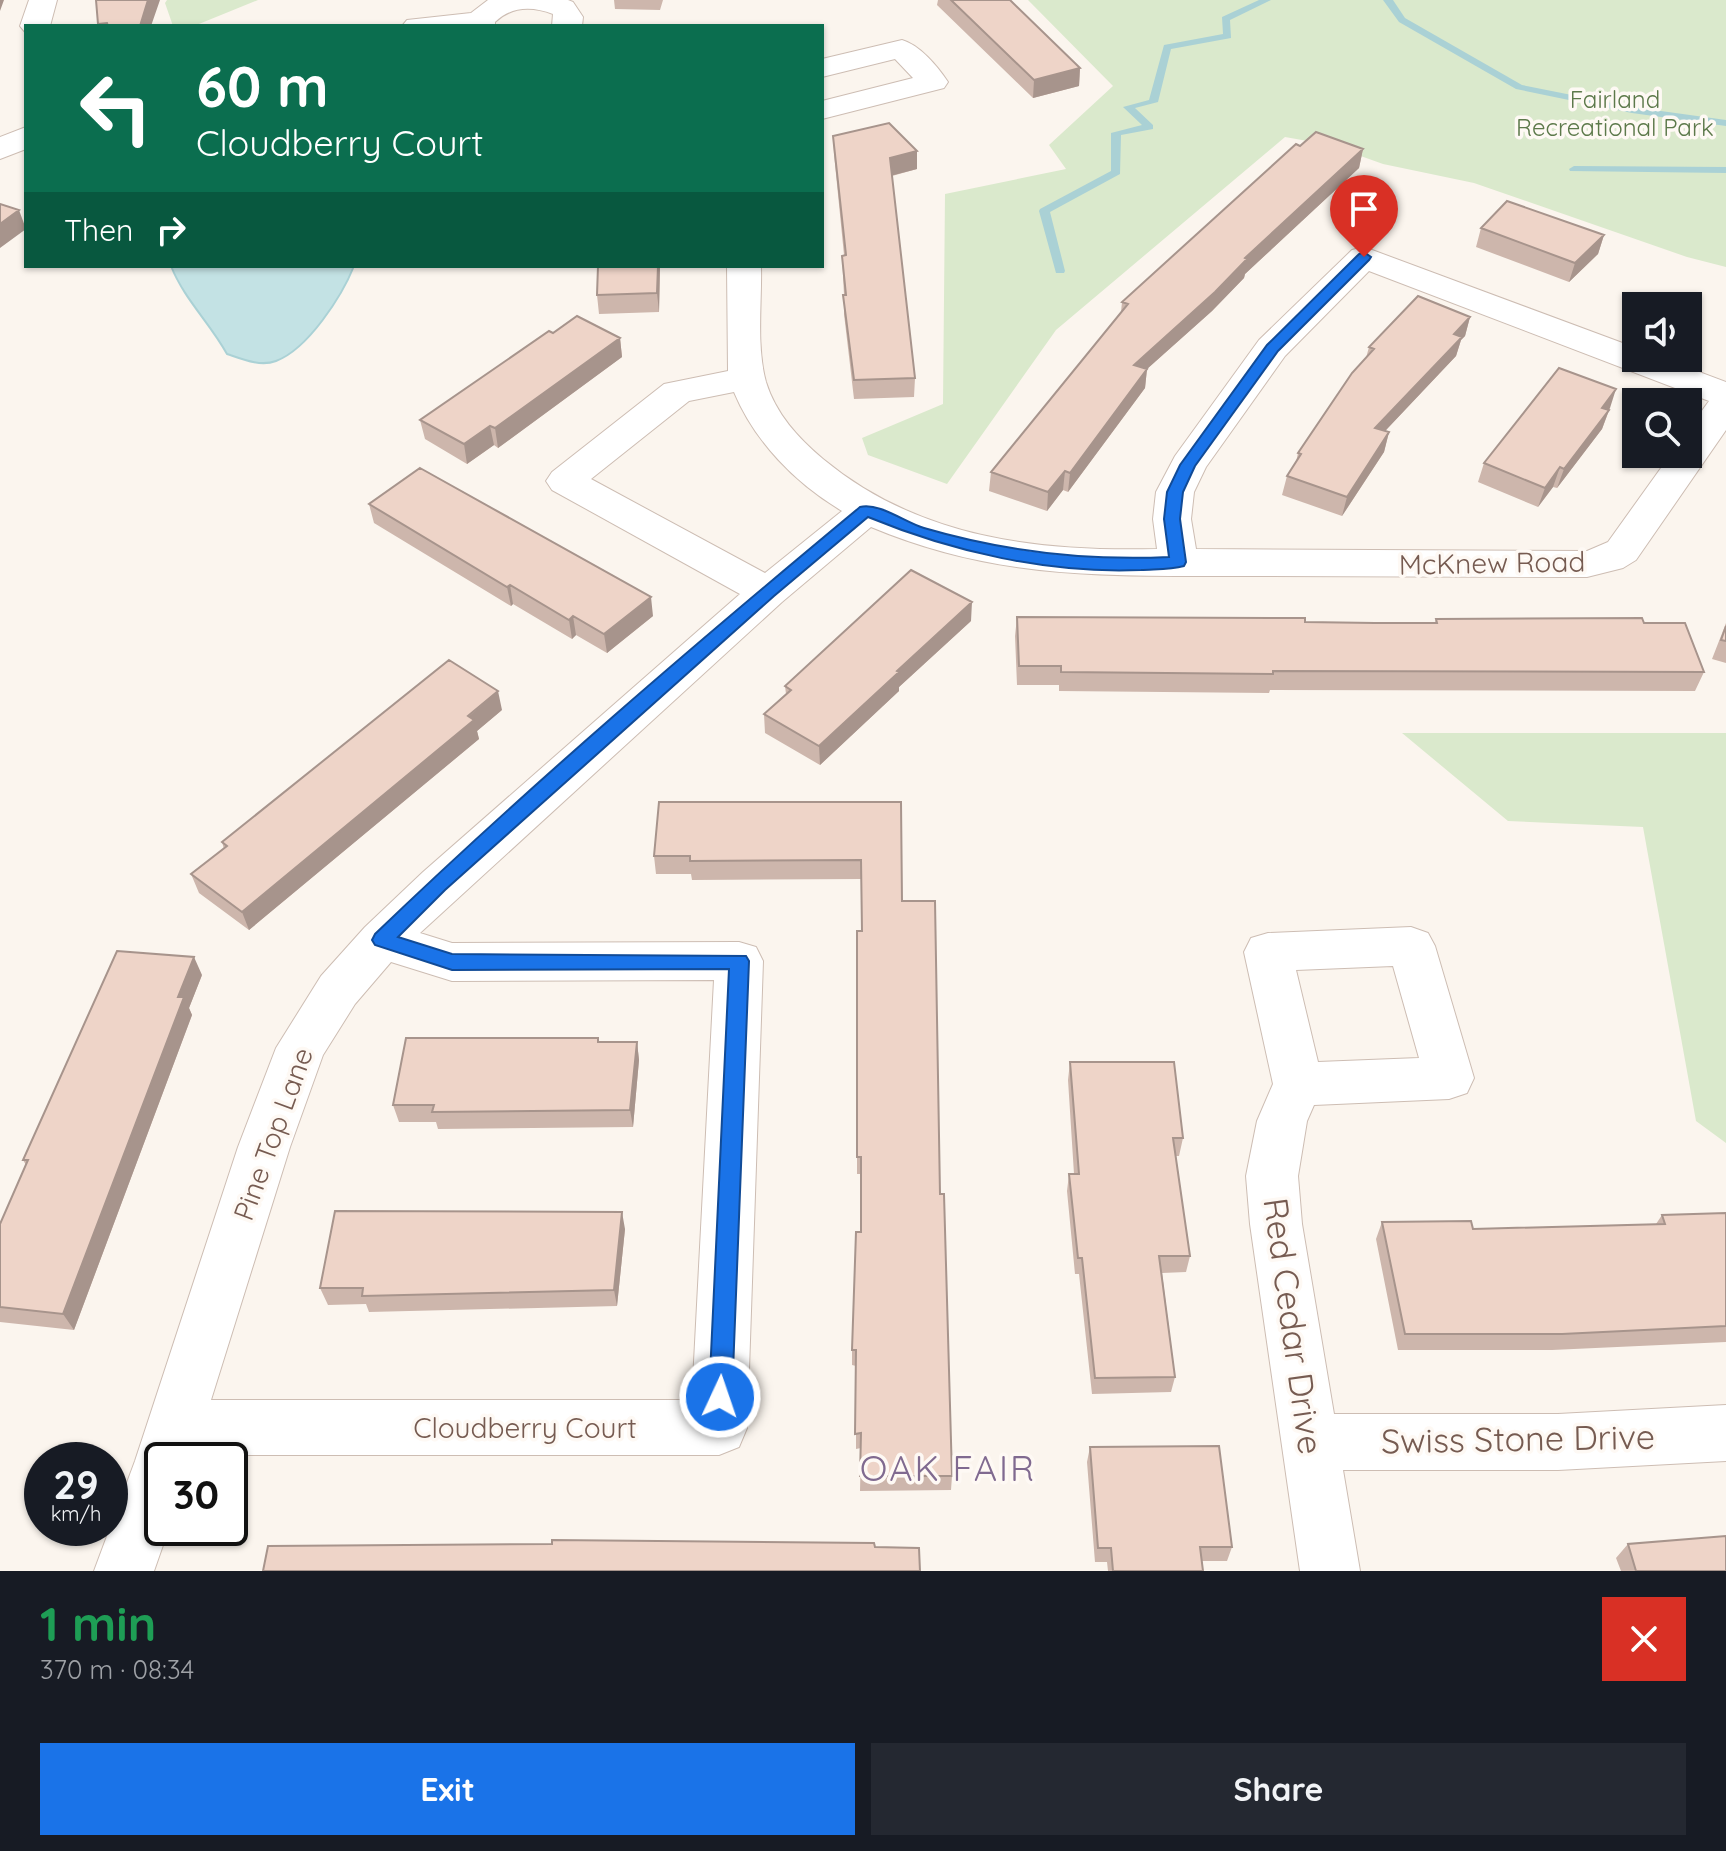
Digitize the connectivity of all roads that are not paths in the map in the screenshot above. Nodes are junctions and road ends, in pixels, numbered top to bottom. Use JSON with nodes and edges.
{"nodes":[{"id":1,"x":43,"y":0,"type":"edge"},
{"id":2,"x":528,"y":0,"type":"edge"},
{"id":3,"x":542,"y":0,"type":"edge"},
{"id":4,"x":36,"y":24,"type":"edge"},
{"id":5,"x":480,"y":24,"type":"edge"},
{"id":6,"x":567,"y":24,"type":"edge"},
{"id":7,"x":824,"y":68,"type":"edge"},
{"id":8,"x":824,"y":109,"type":"edge"},
{"id":9,"x":24,"y":137,"type":"edge"},
{"id":10,"x":0,"y":150,"type":"edge"},
{"id":11,"x":744,"y":268,"type":"edge"},
{"id":12,"x":747,"y":378,"type":"junction"},
{"id":13,"x":1726,"y":395,"type":"edge"},
{"id":14,"x":1726,"y":403,"type":"edge"},
{"id":15,"x":866,"y":511,"type":"junction"},
{"id":16,"x":1178,"y":562,"type":"junction"},
{"id":17,"x":768,"y":592,"type":"junction"},
{"id":18,"x":382,"y":940,"type":"junction"},
{"id":19,"x":1298,"y":1084,"type":"dead end"},
{"id":20,"x":1726,"y":1433,"type":"edge"},
{"id":21,"x":170,"y":1442,"type":"edge"},
{"id":22,"x":1310,"y":1442,"type":"junction"},
{"id":23,"x":248,"y":1447,"type":"edge"},
{"id":24,"x":144,"y":1515,"type":"edge"},
{"id":25,"x":124,"y":1571,"type":"edge"},
{"id":26,"x":1330,"y":1571,"type":"edge"}],
"edges":[{"from":1,"to":4,"type":"street"},
{"from":2,"to":5,"type":"street"},
{"from":3,"to":6,"type":"street"},
{"from":7,"to":8,"type":"street"},
{"from":9,"to":10,"type":"street"},
{"from":11,"to":12,"type":"street","name":"McKnew Road"},
{"from":12,"to":15,"type":"street","name":"McKnew Road"},
{"from":12,"to":17,"type":"street"},
{"from":13,"to":16,"type":"street"},
{"from":14,"to":16,"type":"street","name":"McKnew Road"},
{"from":15,"to":16,"type":"street","name":"McKnew Road"},
{"from":15,"to":17,"type":"street","name":"Pine Top Lane"},
{"from":17,"to":18,"type":"street","name":"Pine Top Lane"},
{"from":18,"to":21,"type":"street","name":"Pine Top Lane"},
{"from":18,"to":23,"type":"street","name":"Cloudberry Court"},
{"from":19,"to":22,"type":"street","name":"Red Cedar Drive"},
{"from":20,"to":22,"type":"street","name":"Swiss Stone Drive"},
{"from":22,"to":26,"type":"street","name":"Red Cedar Drive"},
{"from":24,"to":25,"type":"street","name":"Pine Top Lane"}]}
